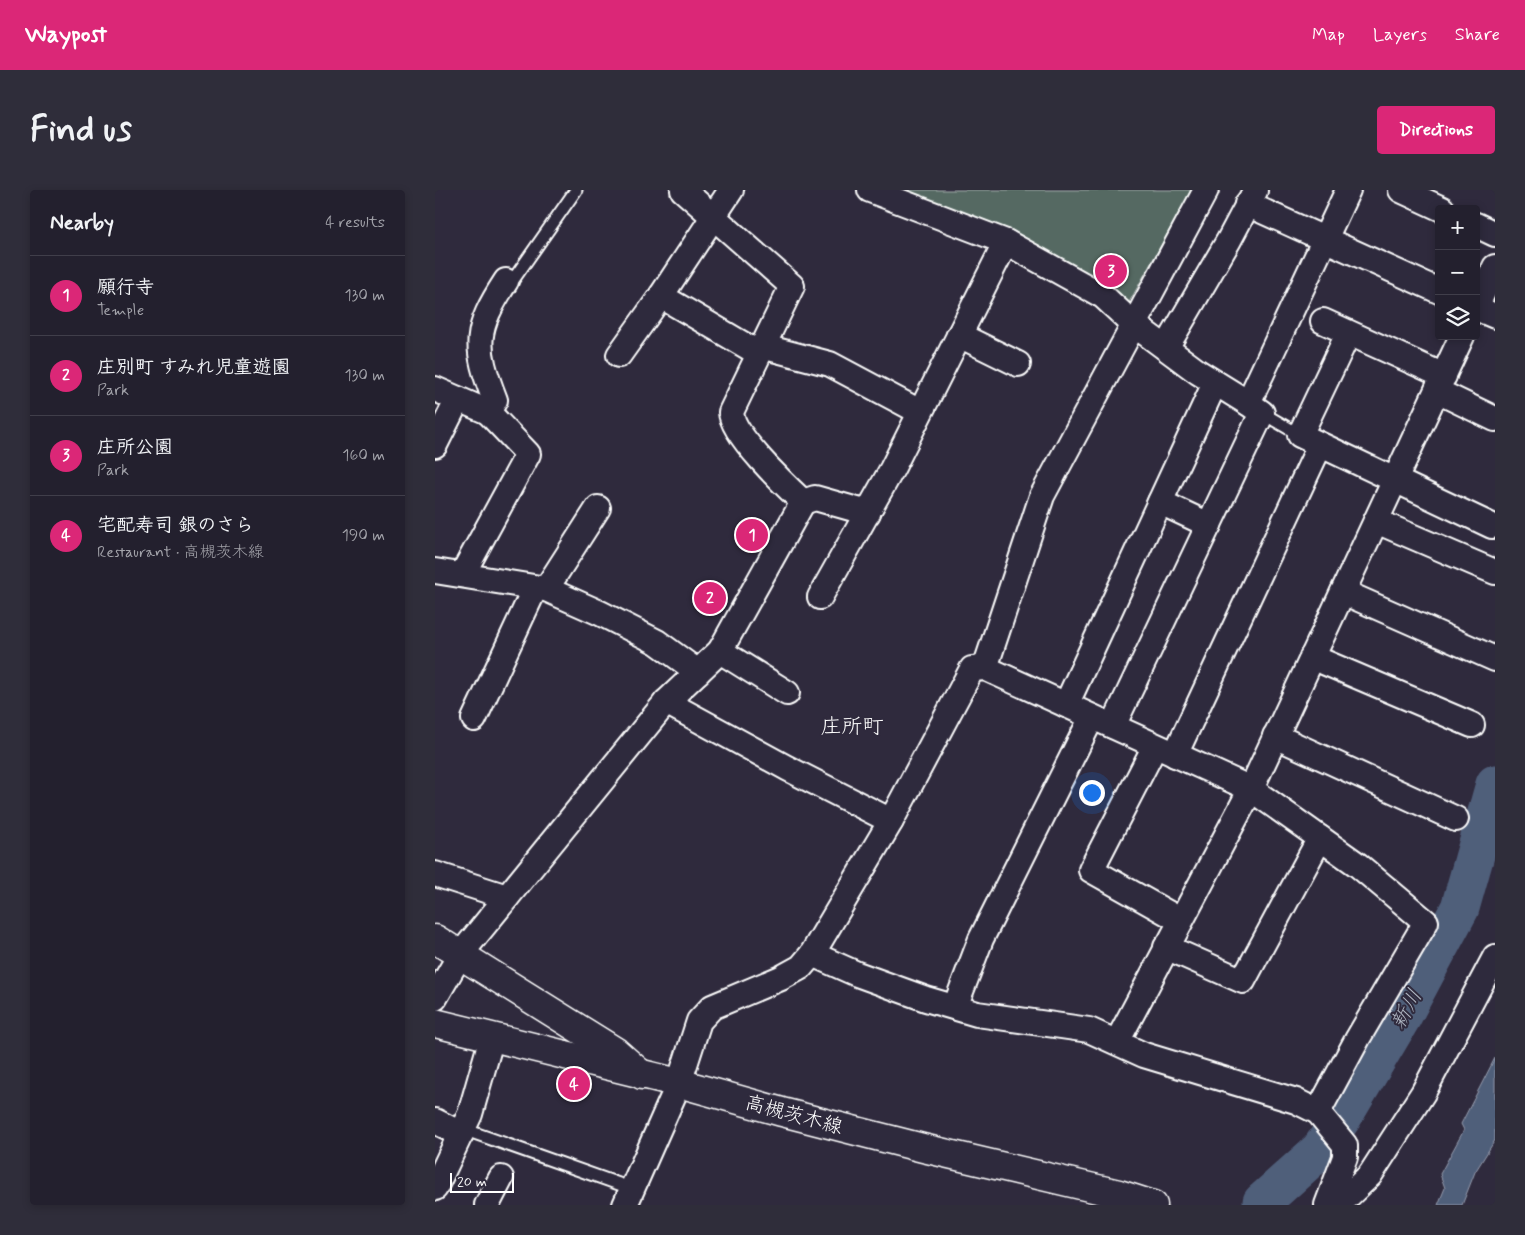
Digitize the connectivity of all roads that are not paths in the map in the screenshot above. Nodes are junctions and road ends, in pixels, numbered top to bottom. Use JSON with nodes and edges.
{"nodes":[{"id":1,"x":576,"y":190,"type":"edge"},
{"id":2,"x":683,"y":190,"type":"edge"},
{"id":3,"x":731,"y":190,"type":"edge"},
{"id":4,"x":870,"y":190,"type":"edge"},
{"id":5,"x":1206,"y":190,"type":"edge"},
{"id":6,"x":1348,"y":190,"type":"edge"},
{"id":7,"x":1401,"y":190,"type":"edge"},
{"id":8,"x":1251,"y":197,"type":"edge"},
{"id":9,"x":1435,"y":206,"type":"edge"},
{"id":10,"x":713,"y":219,"type":"junction"},
{"id":11,"x":1480,"y":227,"type":"edge"},
{"id":12,"x":1495,"y":234,"type":"edge"},
{"id":13,"x":1325,"y":240,"type":"junction"},
{"id":14,"x":1006,"y":242,"type":"junction"},
{"id":15,"x":1495,"y":267,"type":"edge"},
{"id":16,"x":506,"y":281,"type":"joint"},
{"id":17,"x":1435,"y":290,"type":"edge"},
{"id":18,"x":661,"y":296,"type":"junction"},
{"id":19,"x":1480,"y":299,"type":"edge"},
{"id":20,"x":1480,"y":310,"type":"edge"},
{"id":21,"x":1495,"y":316,"type":"edge"},
{"id":22,"x":1323,"y":321,"type":"dead end"},
{"id":23,"x":1132,"y":323,"type":"junction"},
{"id":24,"x":1348,"y":334,"type":"junction"},
{"id":25,"x":959,"y":335,"type":"junction"},
{"id":26,"x":1460,"y":340,"type":"edge"},
{"id":27,"x":1165,"y":348,"type":"junction"},
{"id":28,"x":760,"y":349,"type":"junction"},
{"id":29,"x":619,"y":355,"type":"dead end"},
{"id":30,"x":1018,"y":364,"type":"dead end"},
{"id":31,"x":1215,"y":383,"type":"junction"},
{"id":32,"x":1440,"y":384,"type":"junction"},
{"id":33,"x":435,"y":389,"type":"edge"},
{"id":34,"x":458,"y":399,"type":"junction"},
{"id":35,"x":1255,"y":408,"type":"junction"},
{"id":36,"x":488,"y":412,"type":"junction"},
{"id":37,"x":920,"y":412,"type":"junction"},
{"id":38,"x":1495,"y":419,"type":"edge"},
{"id":39,"x":1310,"y":440,"type":"junction"},
{"id":40,"x":435,"y":445,"type":"edge"},
{"id":41,"x":1395,"y":480,"type":"junction"},
{"id":42,"x":803,"y":502,"type":"junction"},
{"id":43,"x":1160,"y":502,"type":"junction"},
{"id":44,"x":598,"y":508,"type":"dead end"},
{"id":45,"x":868,"y":512,"type":"junction"},
{"id":46,"x":1376,"y":521,"type":"junction"},
{"id":47,"x":1209,"y":525,"type":"junction"},
{"id":48,"x":1492,"y":526,"type":"dead end"},
{"id":49,"x":435,"y":571,"type":"edge"},
{"id":50,"x":1495,"y":572,"type":"edge"},
{"id":51,"x":462,"y":575,"type":"junction"},
{"id":52,"x":541,"y":588,"type":"junction"},
{"id":53,"x":1343,"y":592,"type":"junction"},
{"id":54,"x":821,"y":597,"type":"dead end"},
{"id":55,"x":720,"y":652,"type":"junction"},
{"id":56,"x":1313,"y":657,"type":"junction"},
{"id":57,"x":1495,"y":658,"type":"edge"},
{"id":58,"x":985,"y":668,"type":"junction"},
{"id":59,"x":698,"y":672,"type":"junction"},
{"id":60,"x":787,"y":693,"type":"dead end"},
{"id":61,"x":666,"y":702,"type":"junction"},
{"id":62,"x":1066,"y":705,"type":"junction"},
{"id":63,"x":1092,"y":717,"type":"junction"},
{"id":64,"x":474,"y":719,"type":"dead end"},
{"id":65,"x":1472,"y":725,"type":"dead end"},
{"id":66,"x":1113,"y":726,"type":"junction"},
{"id":67,"x":1275,"y":736,"type":"junction"},
{"id":68,"x":1165,"y":750,"type":"junction"},
{"id":69,"x":1251,"y":789,"type":"junction"},
{"id":70,"x":1456,"y":819,"type":"dead end"},
{"id":71,"x":891,"y":821,"type":"junction"},
{"id":72,"x":1320,"y":838,"type":"junction"},
{"id":73,"x":435,"y":874,"type":"edge"},
{"id":74,"x":507,"y":897,"type":"junction"},
{"id":75,"x":1180,"y":920,"type":"junction"},
{"id":76,"x":435,"y":939,"type":"edge"},
{"id":77,"x":1166,"y":947,"type":"junction"},
{"id":78,"x":812,"y":954,"type":"junction"},
{"id":79,"x":460,"y":955,"type":"junction"},
{"id":80,"x":1495,"y":957,"type":"edge"},
{"id":81,"x":435,"y":998,"type":"edge"},
{"id":82,"x":955,"y":1007,"type":"junction"},
{"id":83,"x":435,"y":1023,"type":"edge"},
{"id":84,"x":492,"y":1037,"type":"junction"},
{"id":85,"x":1117,"y":1042,"type":"junction"},
{"id":86,"x":642,"y":1075,"type":"junction"},
{"id":87,"x":679,"y":1083,"type":"junction"},
{"id":88,"x":1318,"y":1112,"type":"junction"},
{"id":89,"x":435,"y":1121,"type":"edge"},
{"id":90,"x":462,"y":1132,"type":"junction"},
{"id":91,"x":501,"y":1178,"type":"dead end"},
{"id":92,"x":435,"y":1188,"type":"edge"},
{"id":93,"x":629,"y":1197,"type":"edge"},
{"id":94,"x":1329,"y":1202,"type":"edge"},
{"id":95,"x":487,"y":1205,"type":"edge"},
{"id":96,"x":1153,"y":1205,"type":"edge"}],
"edges":[{"from":1,"to":16,"type":"lane"},
{"from":2,"to":10,"type":"street"},
{"from":3,"to":10,"type":"street"},
{"from":4,"to":14,"type":"street"},
{"from":5,"to":23,"type":"street"},
{"from":6,"to":13,"type":"street"},
{"from":7,"to":9,"type":"street"},
{"from":8,"to":13,"type":"street"},
{"from":8,"to":27,"type":"street"},
{"from":10,"to":18,"type":"street"},
{"from":10,"to":28,"type":"street"},
{"from":11,"to":12,"type":"street"},
{"from":13,"to":17,"type":"street"},
{"from":13,"to":35,"type":"street"},
{"from":14,"to":23,"type":"street"},
{"from":14,"to":25,"type":"street"},
{"from":15,"to":19,"type":"street"},
{"from":16,"to":36,"type":"street"},
{"from":18,"to":28,"type":"street"},
{"from":18,"to":29,"type":"street"},
{"from":20,"to":21,"type":"street"},
{"from":22,"to":24,"type":"street"},
{"from":23,"to":27,"type":"street"},
{"from":23,"to":58,"type":"street"},
{"from":24,"to":32,"type":"street"},
{"from":24,"to":39,"type":"street"},
{"from":25,"to":30,"type":"street"},
{"from":25,"to":37,"type":"street"},
{"from":26,"to":32,"type":"street"},
{"from":27,"to":31,"type":"street"},
{"from":28,"to":37,"type":"street"},
{"from":28,"to":42,"type":"street"},
{"from":31,"to":35,"type":"street"},
{"from":31,"to":43,"type":"street"},
{"from":32,"to":38,"type":"street"},
{"from":32,"to":41,"type":"street"},
{"from":33,"to":34,"type":"street"},
{"from":34,"to":36,"type":"street"},
{"from":34,"to":40,"type":"street"},
{"from":35,"to":39,"type":"lane"},
{"from":35,"to":47,"type":"street"},
{"from":36,"to":51,"type":"street"},
{"from":37,"to":45,"type":"street"},
{"from":39,"to":41,"type":"street"},
{"from":39,"to":68,"type":"street"},
{"from":41,"to":46,"type":"street"},
{"from":41,"to":48,"type":"street"},
{"from":42,"to":45,"type":"street"},
{"from":42,"to":55,"type":"street"},
{"from":43,"to":47,"type":"street"},
{"from":43,"to":62,"type":"street"},
{"from":44,"to":52,"type":"street"},
{"from":45,"to":54,"type":"street"},
{"from":46,"to":50,"type":"street"},
{"from":46,"to":53,"type":"street"},
{"from":47,"to":66,"type":"street"},
{"from":49,"to":51,"type":"street"},
{"from":51,"to":52,"type":"street"},
{"from":52,"to":59,"type":"street"},
{"from":52,"to":64,"type":"street"},
{"from":53,"to":56,"type":"street"},
{"from":53,"to":57,"type":"street"},
{"from":55,"to":59,"type":"street"},
{"from":55,"to":60,"type":"street"},
{"from":56,"to":65,"type":"street"},
{"from":56,"to":67,"type":"street"},
{"from":58,"to":62,"type":"street"},
{"from":58,"to":71,"type":"street"},
{"from":59,"to":61,"type":"street"},
{"from":61,"to":71,"type":"street"},
{"from":61,"to":74,"type":"street"},
{"from":62,"to":63,"type":"street"},
{"from":63,"to":66,"type":"street"},
{"from":63,"to":82,"type":"street"},
{"from":66,"to":68,"type":"street"},
{"from":67,"to":69,"type":"street"},
{"from":67,"to":70,"type":"street"},
{"from":68,"to":69,"type":"street"},
{"from":68,"to":75,"type":"street"},
{"from":69,"to":72,"type":"street"},
{"from":69,"to":75,"type":"street"},
{"from":71,"to":78,"type":"street"},
{"from":72,"to":77,"type":"street"},
{"from":72,"to":88,"type":"street"},
{"from":73,"to":74,"type":"street"},
{"from":74,"to":79,"type":"street"},
{"from":75,"to":77,"type":"street"},
{"from":76,"to":79,"type":"main road"},
{"from":77,"to":85,"type":"street"},
{"from":78,"to":82,"type":"street"},
{"from":78,"to":87,"type":"street"},
{"from":79,"to":81,"type":"street"},
{"from":79,"to":86,"type":"main road"},
{"from":80,"to":94,"type":"street"},
{"from":82,"to":85,"type":"street"},
{"from":83,"to":84,"type":"main road","name":"高槻茨木線"},
{"from":84,"to":86,"type":"main road","name":"高槻茨木線"},
{"from":84,"to":90,"type":"street"},
{"from":85,"to":88,"type":"street"},
{"from":86,"to":87,"type":"main road","name":"高槻茨木線"},
{"from":87,"to":93,"type":"street"},
{"from":87,"to":96,"type":"main road","name":"高槻茨木線"},
{"from":88,"to":94,"type":"street"},
{"from":89,"to":90,"type":"street"},
{"from":90,"to":92,"type":"street"},
{"from":90,"to":93,"type":"lane"},
{"from":91,"to":95,"type":"street"}]}
